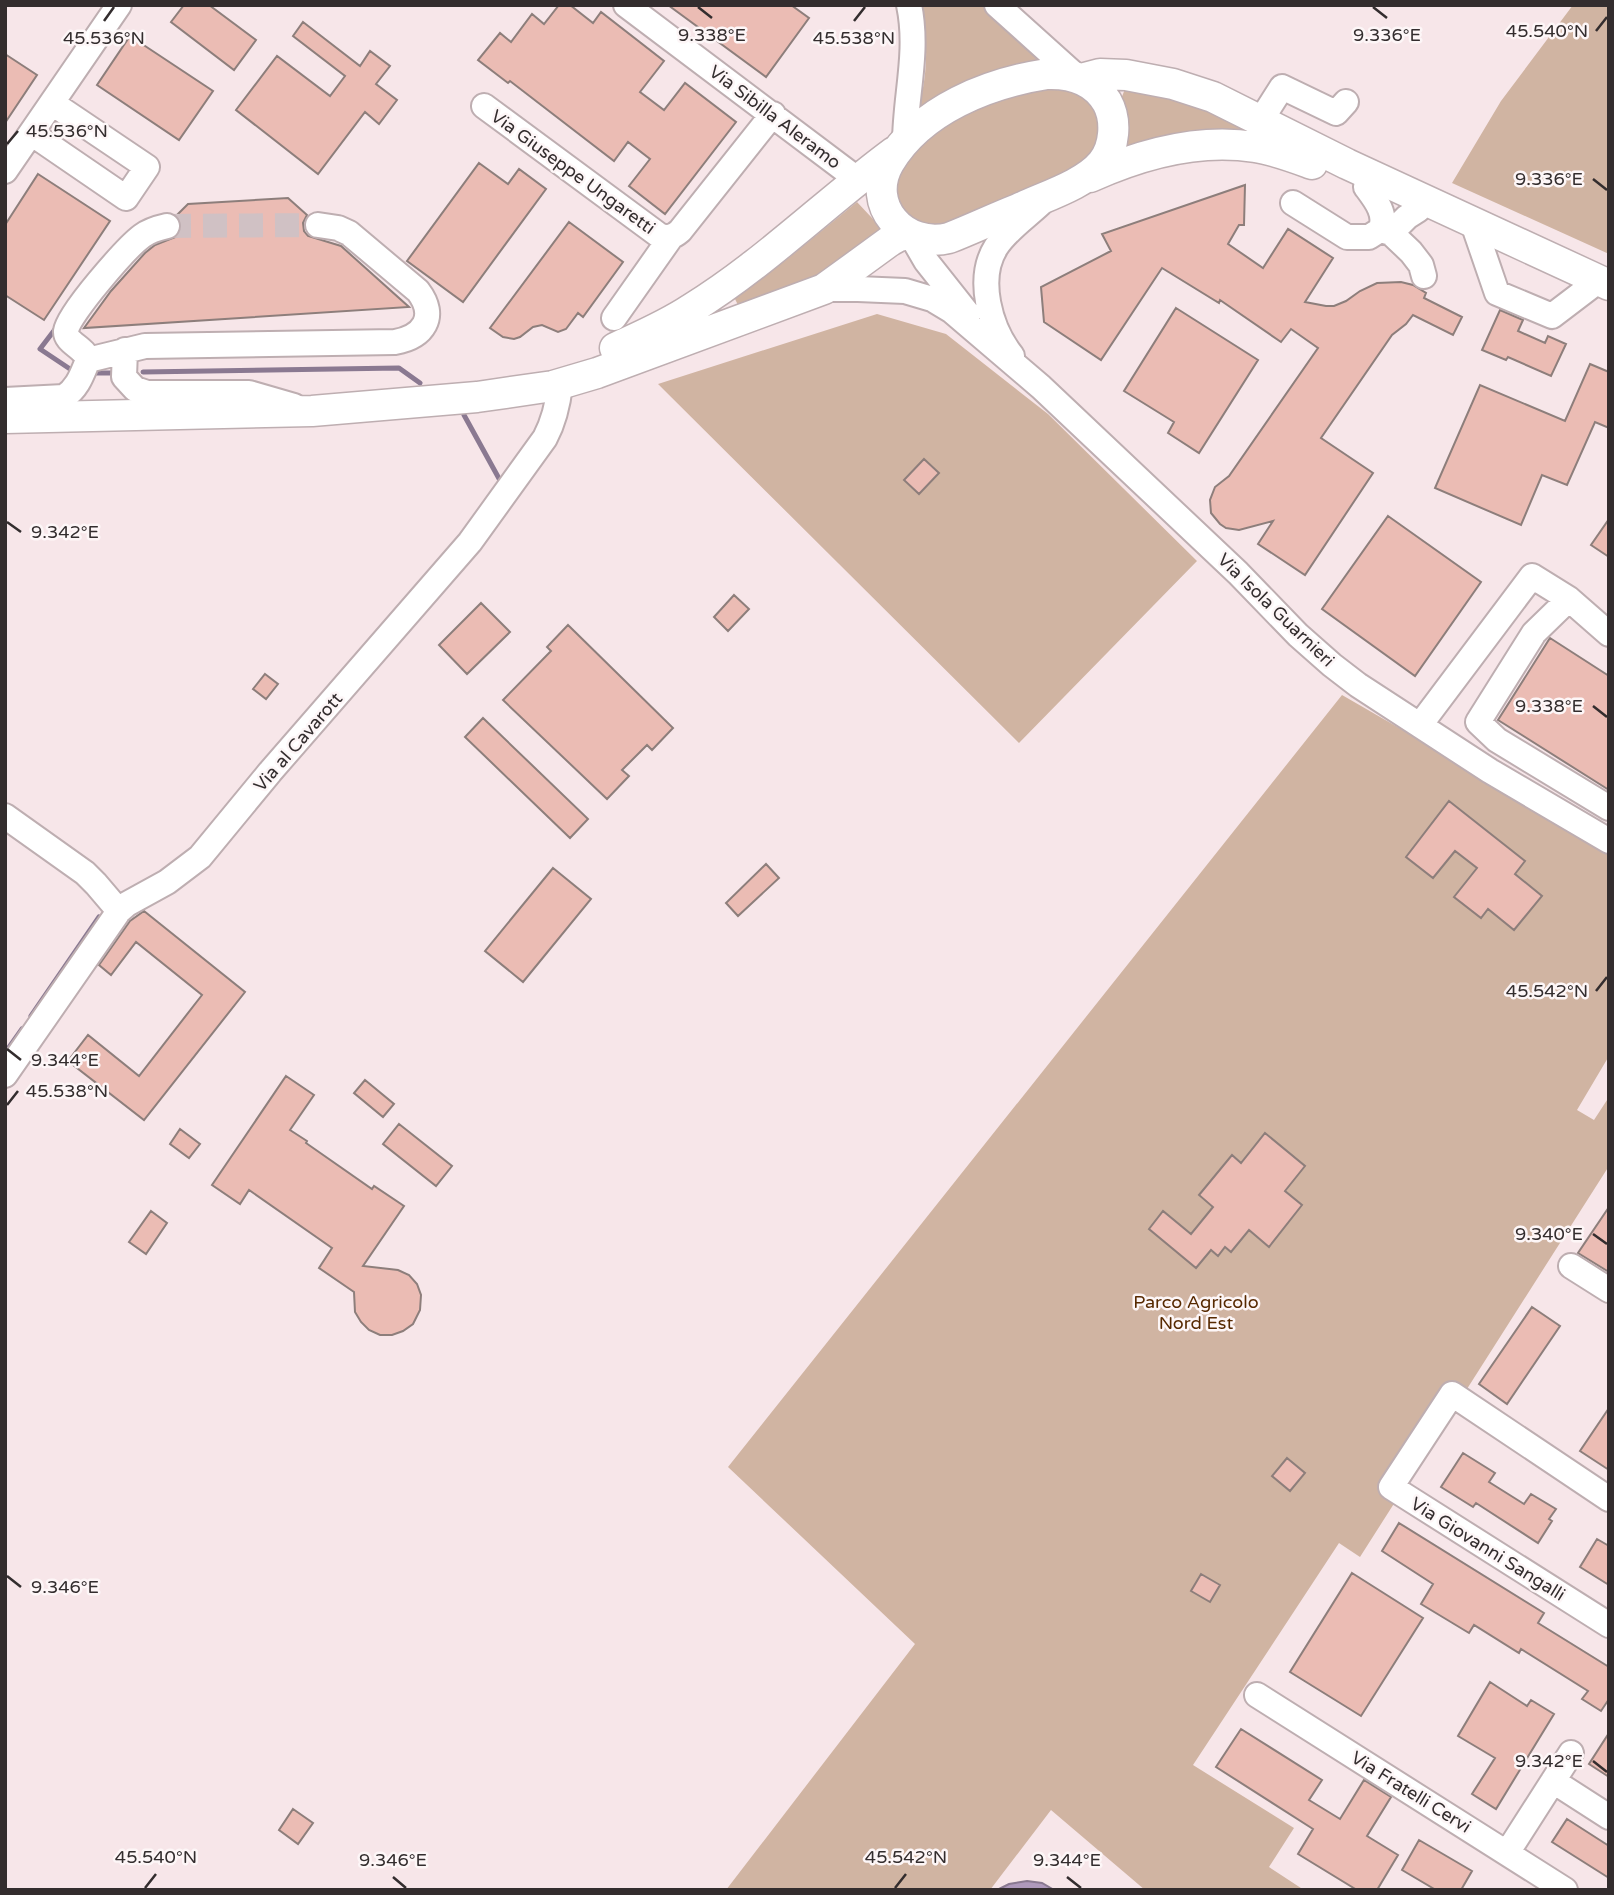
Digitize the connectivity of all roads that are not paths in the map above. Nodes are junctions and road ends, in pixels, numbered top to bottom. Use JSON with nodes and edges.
{"nodes":[{"id":1,"x":119,"y":5,"type":"edge"},
{"id":2,"x":626,"y":5,"type":"edge"},
{"id":3,"x":909,"y":5,"type":"edge"},
{"id":4,"x":997,"y":5,"type":"edge"},
{"id":5,"x":1079,"y":78,"type":"junction"},
{"id":6,"x":1346,"y":102,"type":"dead end"},
{"id":7,"x":52,"y":103,"type":"junction"},
{"id":8,"x":484,"y":106,"type":"dead end"},
{"id":9,"x":773,"y":114,"type":"junction"},
{"id":10,"x":1261,"y":120,"type":"junction"},
{"id":11,"x":31,"y":134,"type":"junction"},
{"id":12,"x":904,"y":145,"type":"junction"},
{"id":13,"x":5,"y":172,"type":"edge"},
{"id":14,"x":857,"y":179,"type":"junction"},
{"id":15,"x":1366,"y":187,"type":"junction"},
{"id":16,"x":1064,"y":188,"type":"junction"},
{"id":17,"x":1293,"y":203,"type":"dead end"},
{"id":18,"x":1418,"y":211,"type":"junction"},
{"id":19,"x":318,"y":225,"type":"tunnel mouth"},
{"id":20,"x":167,"y":226,"type":"tunnel mouth"},
{"id":21,"x":1385,"y":231,"type":"junction"},
{"id":22,"x":1476,"y":232,"type":"junction"},
{"id":23,"x":910,"y":235,"type":"junction"},
{"id":24,"x":671,"y":237,"type":"junction"},
{"id":25,"x":1540,"y":254,"type":"junction"},
{"id":26,"x":1424,"y":276,"type":"dead end"},
{"id":27,"x":1604,"y":283,"type":"edge"},
{"id":28,"x":824,"y":289,"type":"junction"},
{"id":29,"x":614,"y":318,"type":"dead end"},
{"id":30,"x":125,"y":350,"type":"junction"},
{"id":31,"x":1000,"y":352,"type":"junction"},
{"id":32,"x":88,"y":360,"type":"junction"},
{"id":33,"x":560,"y":385,"type":"junction"},
{"id":34,"x":1041,"y":387,"type":"junction"},
{"id":35,"x":477,"y":397,"type":"junction"},
{"id":36,"x":312,"y":411,"type":"junction"},
{"id":37,"x":7,"y":413,"type":"edge"},
{"id":38,"x":1569,"y":599,"type":"junction"},
{"id":39,"x":1609,"y":634,"type":"edge"},
{"id":40,"x":1420,"y":725,"type":"junction"},
{"id":41,"x":1609,"y":808,"type":"edge"},
{"id":42,"x":5,"y":817,"type":"edge"},
{"id":43,"x":1609,"y":841,"type":"edge"},
{"id":44,"x":119,"y":911,"type":"junction"},
{"id":45,"x":5,"y":1075,"type":"edge"},
{"id":46,"x":1571,"y":1266,"type":"dead end"},
{"id":47,"x":1609,"y":1290,"type":"edge"},
{"id":48,"x":1609,"y":1499,"type":"edge"},
{"id":49,"x":1609,"y":1625,"type":"edge"},
{"id":50,"x":1256,"y":1695,"type":"dead end"},
{"id":51,"x":1571,"y":1753,"type":"dead end"},
{"id":52,"x":1553,"y":1782,"type":"junction"},
{"id":53,"x":1609,"y":1817,"type":"edge"},
{"id":54,"x":1507,"y":1853,"type":"junction"},
{"id":55,"x":1565,"y":1890,"type":"edge"}],
"edges":[{"from":1,"to":7,"type":"street"},
{"from":2,"to":9,"type":"street","name":"Via Sibilla Aleramo"},
{"from":3,"to":12,"type":"street"},
{"from":4,"to":5,"type":"street"},
{"from":5,"to":10,"type":"main road"},
{"from":5,"to":12,"type":"main road"},
{"from":5,"to":16,"type":"main road"},
{"from":6,"to":10,"type":"street"},
{"from":7,"to":11,"type":"street"},
{"from":7,"to":11,"type":"street"},
{"from":8,"to":24,"type":"street","name":"Via Giuseppe Ungaretti"},
{"from":9,"to":14,"type":"street","name":"Via Sibilla Aleramo"},
{"from":9,"to":24,"type":"street","name":"Via Giuseppe Ungaretti"},
{"from":10,"to":25,"type":"main road"},
{"from":11,"to":13,"type":"street"},
{"from":12,"to":14,"type":"main road"},
{"from":12,"to":23,"type":"main road"},
{"from":14,"to":35,"type":"main road"},
{"from":15,"to":16,"type":"main road"},
{"from":15,"to":18,"type":"main road"},
{"from":15,"to":21,"type":"street"},
{"from":16,"to":23,"type":"main road"},
{"from":16,"to":34,"type":"street","name":"Via Isola Guarnieri"},
{"from":17,"to":21,"type":"street"},
{"from":18,"to":21,"type":"street"},
{"from":18,"to":22,"type":"main road"},
{"from":19,"to":30,"type":"street"},
{"from":20,"to":32,"type":"street"},
{"from":21,"to":26,"type":"street"},
{"from":22,"to":25,"type":"main road"},
{"from":22,"to":27,"type":"street"},
{"from":23,"to":28,"type":"main road"},
{"from":23,"to":31,"type":"street","name":"Via Isola Guarnieri"},
{"from":24,"to":29,"type":"street"},
{"from":25,"to":27,"type":"main road"},
{"from":28,"to":31,"type":"street","name":"Via Isola Guarnieri"},
{"from":28,"to":33,"type":"main road"},
{"from":30,"to":32,"type":"street"},
{"from":30,"to":36,"type":"street"},
{"from":31,"to":34,"type":"street","name":"Via Isola Guarnieri"},
{"from":32,"to":37,"type":"street"},
{"from":33,"to":35,"type":"main road"},
{"from":33,"to":44,"type":"street","name":"Via al Cavarott"},
{"from":34,"to":40,"type":"street","name":"Via Isola Guarnieri"},
{"from":35,"to":36,"type":"main road"},
{"from":36,"to":37,"type":"main road"},
{"from":38,"to":39,"type":"street"},
{"from":38,"to":40,"type":"street"},
{"from":38,"to":41,"type":"street"},
{"from":40,"to":43,"type":"street","name":"Via Isola Guarnieri"},
{"from":42,"to":44,"type":"street"},
{"from":44,"to":45,"type":"street","name":"Via al Cavarott"},
{"from":46,"to":47,"type":"street"},
{"from":48,"to":49,"type":"street","name":"Via Giovanni Sangalli"},
{"from":50,"to":54,"type":"street","name":"Via Fratelli Cervi"},
{"from":51,"to":52,"type":"street"},
{"from":52,"to":53,"type":"street"},
{"from":52,"to":54,"type":"street"},
{"from":54,"to":55,"type":"street","name":"Via Fratelli Cervi"}]}
